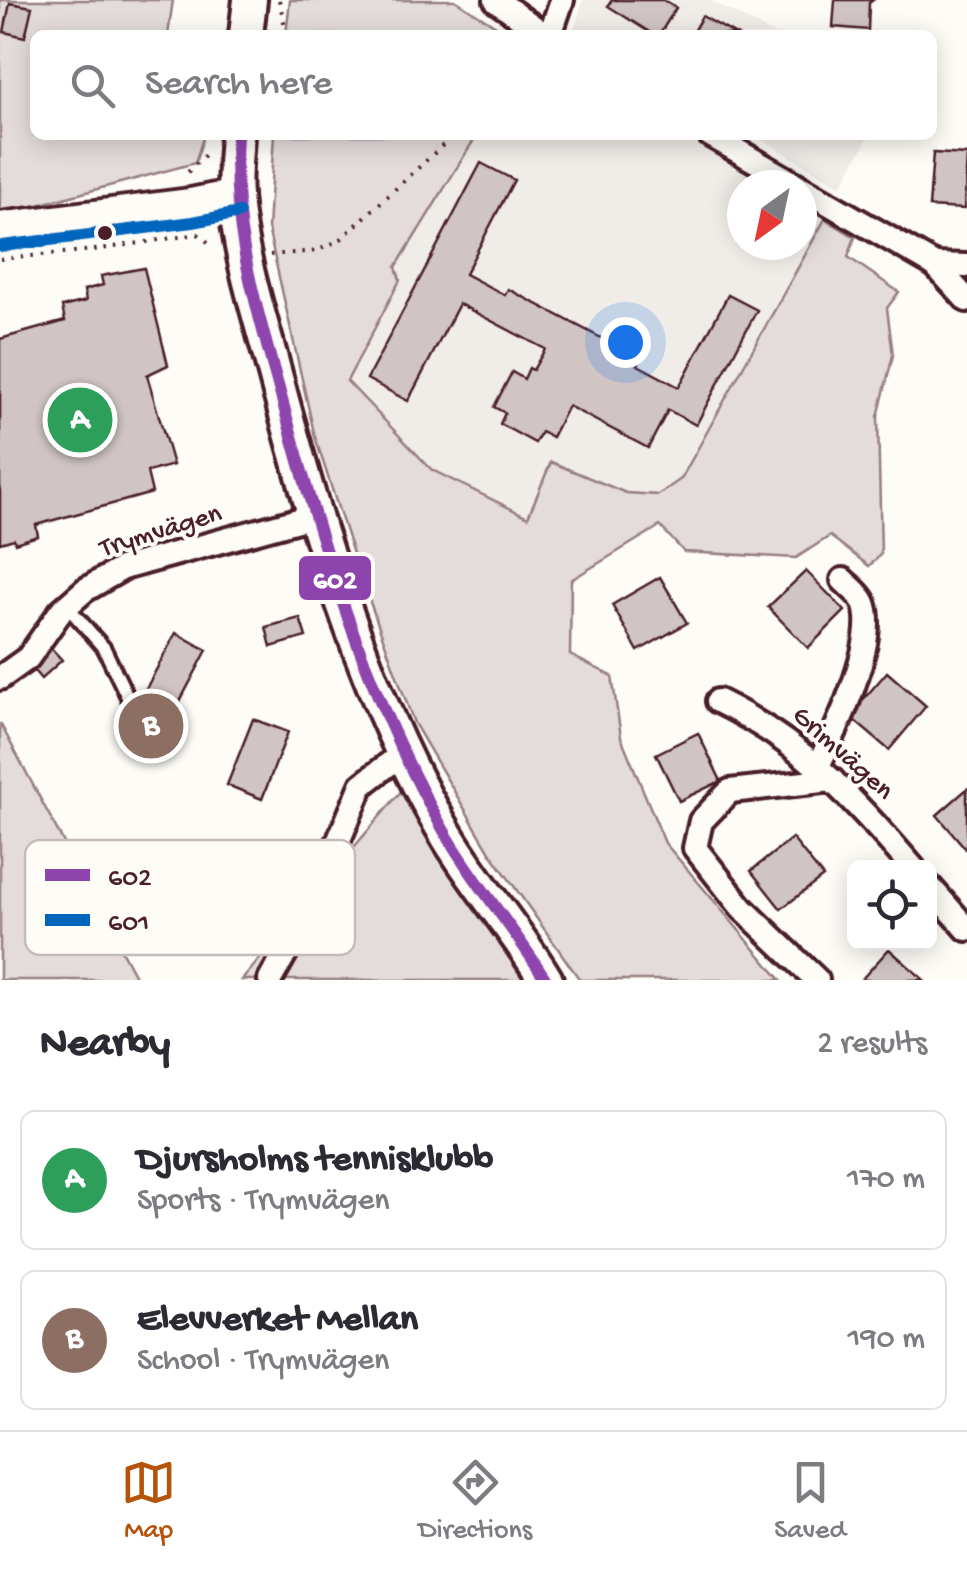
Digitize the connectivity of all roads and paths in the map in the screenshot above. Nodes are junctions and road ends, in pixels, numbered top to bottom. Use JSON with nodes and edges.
{"nodes":[{"id":1,"x":250,"y":0,"type":"edge"},
{"id":2,"x":279,"y":0,"type":"edge"},
{"id":3,"x":496,"y":0,"type":"edge"},
{"id":4,"x":562,"y":0,"type":"edge"},
{"id":5,"x":247,"y":30,"type":"edge"},
{"id":6,"x":286,"y":30,"type":"edge"},
{"id":7,"x":541,"y":30,"type":"edge"},
{"id":8,"x":550,"y":30,"type":"edge"},
{"id":9,"x":226,"y":140,"type":"edge"},
{"id":10,"x":227,"y":140,"type":"edge"},
{"id":11,"x":449,"y":140,"type":"edge"},
{"id":12,"x":719,"y":140,"type":"edge"},
{"id":13,"x":770,"y":170,"type":"edge"},
{"id":14,"x":188,"y":172,"type":"dead end"},
{"id":15,"x":235,"y":196,"type":"junction"},
{"id":16,"x":817,"y":197,"type":"edge"},
{"id":17,"x":0,"y":230,"type":"edge"},
{"id":18,"x":265,"y":255,"type":"dead end"},
{"id":19,"x":227,"y":258,"type":"dead end"},
{"id":20,"x":0,"y":259,"type":"edge"},
{"id":21,"x":935,"y":265,"type":"junction"},
{"id":22,"x":967,"y":266,"type":"edge"},
{"id":23,"x":967,"y":300,"type":"edge"},
{"id":24,"x":316,"y":516,"type":"junction"},
{"id":25,"x":844,"y":580,"type":"dead end"},
{"id":26,"x":67,"y":606,"type":"junction"},
{"id":27,"x":0,"y":678,"type":"edge"},
{"id":28,"x":718,"y":701,"type":"dead end"},
{"id":29,"x":130,"y":702,"type":"dead end"},
{"id":30,"x":403,"y":753,"type":"junction"},
{"id":31,"x":825,"y":774,"type":"junction"},
{"id":32,"x":339,"y":840,"type":"edge"},
{"id":33,"x":906,"y":860,"type":"edge"},
{"id":34,"x":937,"y":894,"type":"edge"},
{"id":35,"x":967,"y":930,"type":"edge"},
{"id":36,"x":284,"y":955,"type":"edge"},
{"id":37,"x":270,"y":980,"type":"edge"},
{"id":38,"x":546,"y":980,"type":"edge"},
{"id":39,"x":817,"y":980,"type":"edge"}],
"edges":[{"from":1,"to":5,"type":"street"},
{"from":2,"to":6,"type":"path"},
{"from":3,"to":7,"type":"street"},
{"from":4,"to":8,"type":"street"},
{"from":9,"to":14,"type":"path"},
{"from":10,"to":15,"type":"street"},
{"from":11,"to":18,"type":"path"},
{"from":12,"to":13,"type":"street"},
{"from":15,"to":17,"type":"street"},
{"from":15,"to":24,"type":"street"},
{"from":16,"to":21,"type":"street"},
{"from":19,"to":20,"type":"path"},
{"from":21,"to":22,"type":"street"},
{"from":21,"to":23,"type":"street"},
{"from":24,"to":26,"type":"street","name":"Trymvägen"},
{"from":24,"to":30,"type":"street"},
{"from":25,"to":31,"type":"street"},
{"from":26,"to":27,"type":"street","name":"Trymvägen"},
{"from":26,"to":29,"type":"lane"},
{"from":28,"to":31,"type":"street","name":"Grimvägen"},
{"from":30,"to":32,"type":"street"},
{"from":30,"to":38,"type":"street"},
{"from":31,"to":33,"type":"street","name":"Grimvägen"},
{"from":31,"to":39,"type":"street"},
{"from":34,"to":35,"type":"street"},
{"from":36,"to":37,"type":"street"}]}
